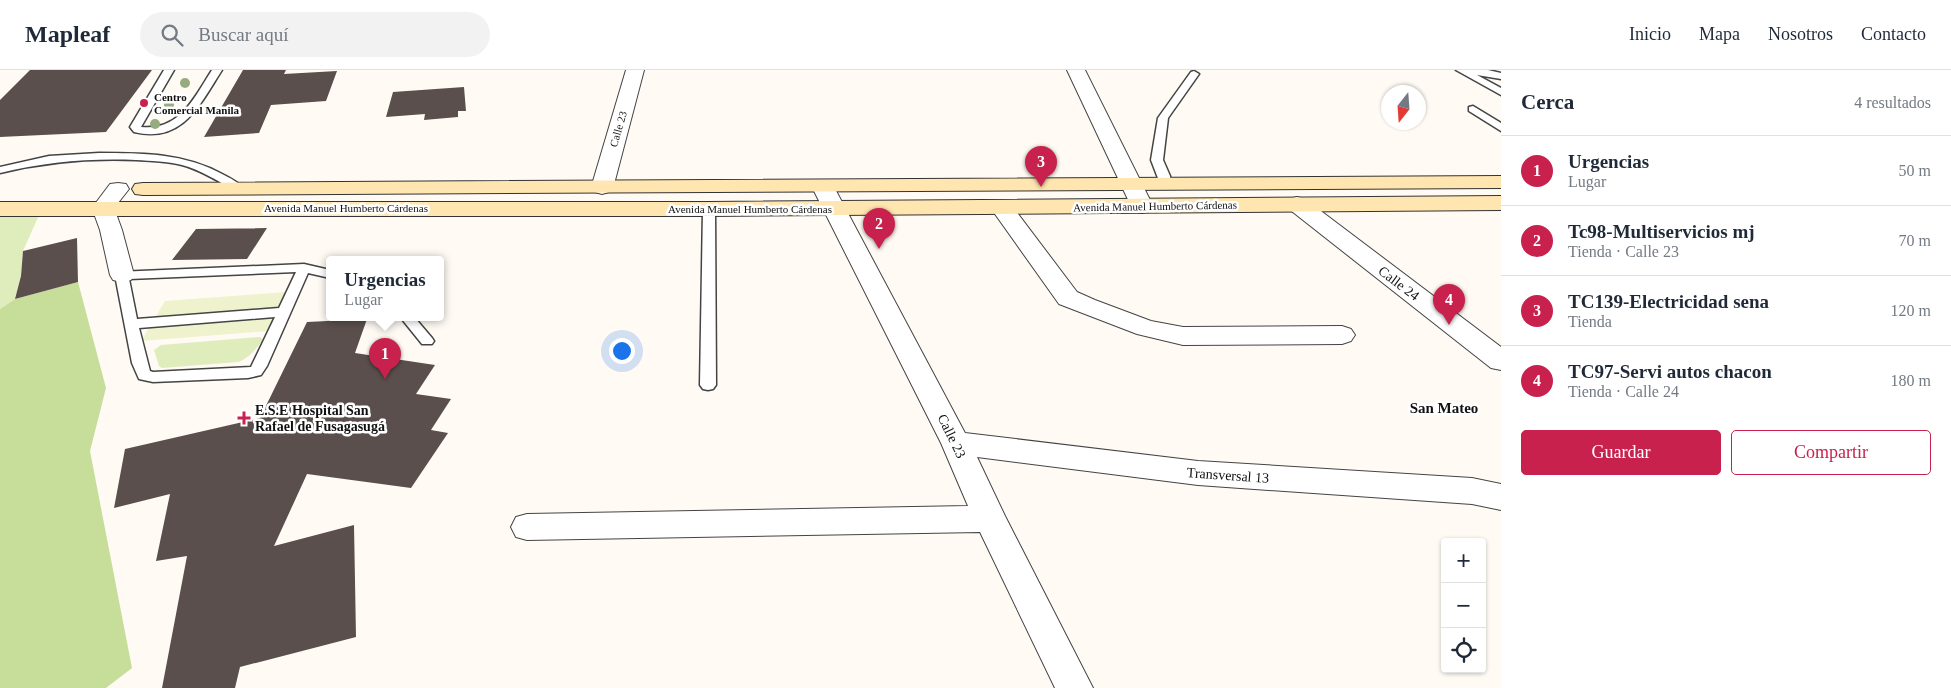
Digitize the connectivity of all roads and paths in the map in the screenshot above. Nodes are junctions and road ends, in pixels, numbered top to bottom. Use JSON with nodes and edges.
{"nodes":[{"id":1,"x":169,"y":70,"type":"edge"},
{"id":2,"x":217,"y":70,"type":"edge"},
{"id":3,"x":635,"y":70,"type":"edge"},
{"id":4,"x":1076,"y":70,"type":"edge"},
{"id":5,"x":1463,"y":71,"type":"edge"},
{"id":6,"x":1194,"y":74,"type":"dead end"},
{"id":7,"x":1501,"y":76,"type":"edge"},
{"id":8,"x":1501,"y":92,"type":"edge"},
{"id":9,"x":1473,"y":109,"type":"dead end"},
{"id":10,"x":1501,"y":128,"type":"edge"},
{"id":11,"x":0,"y":170,"type":"edge"},
{"id":12,"x":1501,"y":182,"type":"edge"},
{"id":13,"x":1131,"y":184,"type":"junction"},
{"id":14,"x":1165,"y":184,"type":"junction"},
{"id":15,"x":237,"y":188,"type":"junction"},
{"id":16,"x":602,"y":188,"type":"junction"},
{"id":17,"x":118,"y":189,"type":"junction"},
{"id":18,"x":0,"y":191,"type":"edge"},
{"id":19,"x":828,"y":198,"type":"junction"},
{"id":20,"x":1501,"y":203,"type":"edge"},
{"id":21,"x":1297,"y":204,"type":"junction"},
{"id":22,"x":1142,"y":206,"type":"junction"},
{"id":23,"x":1001,"y":207,"type":"junction"},
{"id":24,"x":103,"y":208,"type":"junction"},
{"id":25,"x":0,"y":209,"type":"edge"},
{"id":26,"x":709,"y":209,"type":"junction"},
{"id":27,"x":304,"y":268,"type":"junction"},
{"id":28,"x":326,"y":273,"type":"edge"},
{"id":29,"x":122,"y":275,"type":"junction"},
{"id":30,"x":284,"y":312,"type":"junction"},
{"id":31,"x":410,"y":321,"type":"edge"},
{"id":32,"x":132,"y":324,"type":"junction"},
{"id":33,"x":1342,"y":335,"type":"dead end"},
{"id":34,"x":427,"y":341,"type":"dead end"},
{"id":35,"x":1501,"y":361,"type":"edge"},
{"id":36,"x":708,"y":385,"type":"dead end"},
{"id":37,"x":956,"y":443,"type":"junction"},
{"id":38,"x":1501,"y":497,"type":"edge"},
{"id":39,"x":990,"y":520,"type":"junction"},
{"id":40,"x":528,"y":527,"type":"dead end"},
{"id":41,"x":1074,"y":688,"type":"edge"}],
"edges":[{"from":1,"to":2,"type":"lane"},
{"from":3,"to":16,"type":"street","name":"Calle 23"},
{"from":4,"to":13,"type":"street"},
{"from":5,"to":7,"type":"lane"},
{"from":5,"to":8,"type":"lane"},
{"from":6,"to":14,"type":"lane"},
{"from":9,"to":10,"type":"lane"},
{"from":11,"to":15,"type":"lane"},
{"from":12,"to":14,"type":"main road","name":"Avenida Manuel Humberto Cárdenas"},
{"from":13,"to":14,"type":"main road","name":"Avenida Manuel Humberto Cárdenas"},
{"from":13,"to":19,"type":"main road","name":"Avenida Manuel Humberto Cárdenas"},
{"from":13,"to":22,"type":"street"},
{"from":15,"to":16,"type":"main road","name":"Avenida Manuel Humberto Cárdenas"},
{"from":15,"to":17,"type":"main road","name":"Avenida Manuel Humberto Cárdenas"},
{"from":16,"to":19,"type":"main road","name":"Avenida Manuel Humberto Cárdenas"},
{"from":17,"to":18,"type":"main road","name":"Avenida Manuel Humberto Cárdenas"},
{"from":17,"to":24,"type":"street"},
{"from":19,"to":23,"type":"main road","name":"Avenida Manuel Humberto Cárdenas"},
{"from":19,"to":26,"type":"main road","name":"Avenida Manuel Humberto Cárdenas"},
{"from":19,"to":37,"type":"street","name":"Calle 23"},
{"from":20,"to":21,"type":"main road","name":"Avenida Manuel Humberto Cárdenas"},
{"from":21,"to":22,"type":"main road","name":"Avenida Manuel Humberto Cárdenas"},
{"from":21,"to":35,"type":"street","name":"Calle 24"},
{"from":22,"to":23,"type":"main road","name":"Avenida Manuel Humberto Cárdenas"},
{"from":23,"to":33,"type":"street"},
{"from":24,"to":25,"type":"main road","name":"Avenida Manuel Humberto Cárdenas"},
{"from":24,"to":26,"type":"main road","name":"Avenida Manuel Humberto Cárdenas"},
{"from":24,"to":29,"type":"street"},
{"from":26,"to":36,"type":"lane"},
{"from":27,"to":28,"type":"lane"},
{"from":27,"to":29,"type":"lane"},
{"from":27,"to":30,"type":"lane"},
{"from":29,"to":32,"type":"lane"},
{"from":30,"to":32,"type":"lane"},
{"from":30,"to":32,"type":"lane"},
{"from":31,"to":34,"type":"lane"},
{"from":37,"to":38,"type":"street","name":"Transversal 13"},
{"from":37,"to":39,"type":"street","name":"Calle 23"},
{"from":39,"to":40,"type":"street"},
{"from":39,"to":41,"type":"street","name":"Calle 23"}]}
